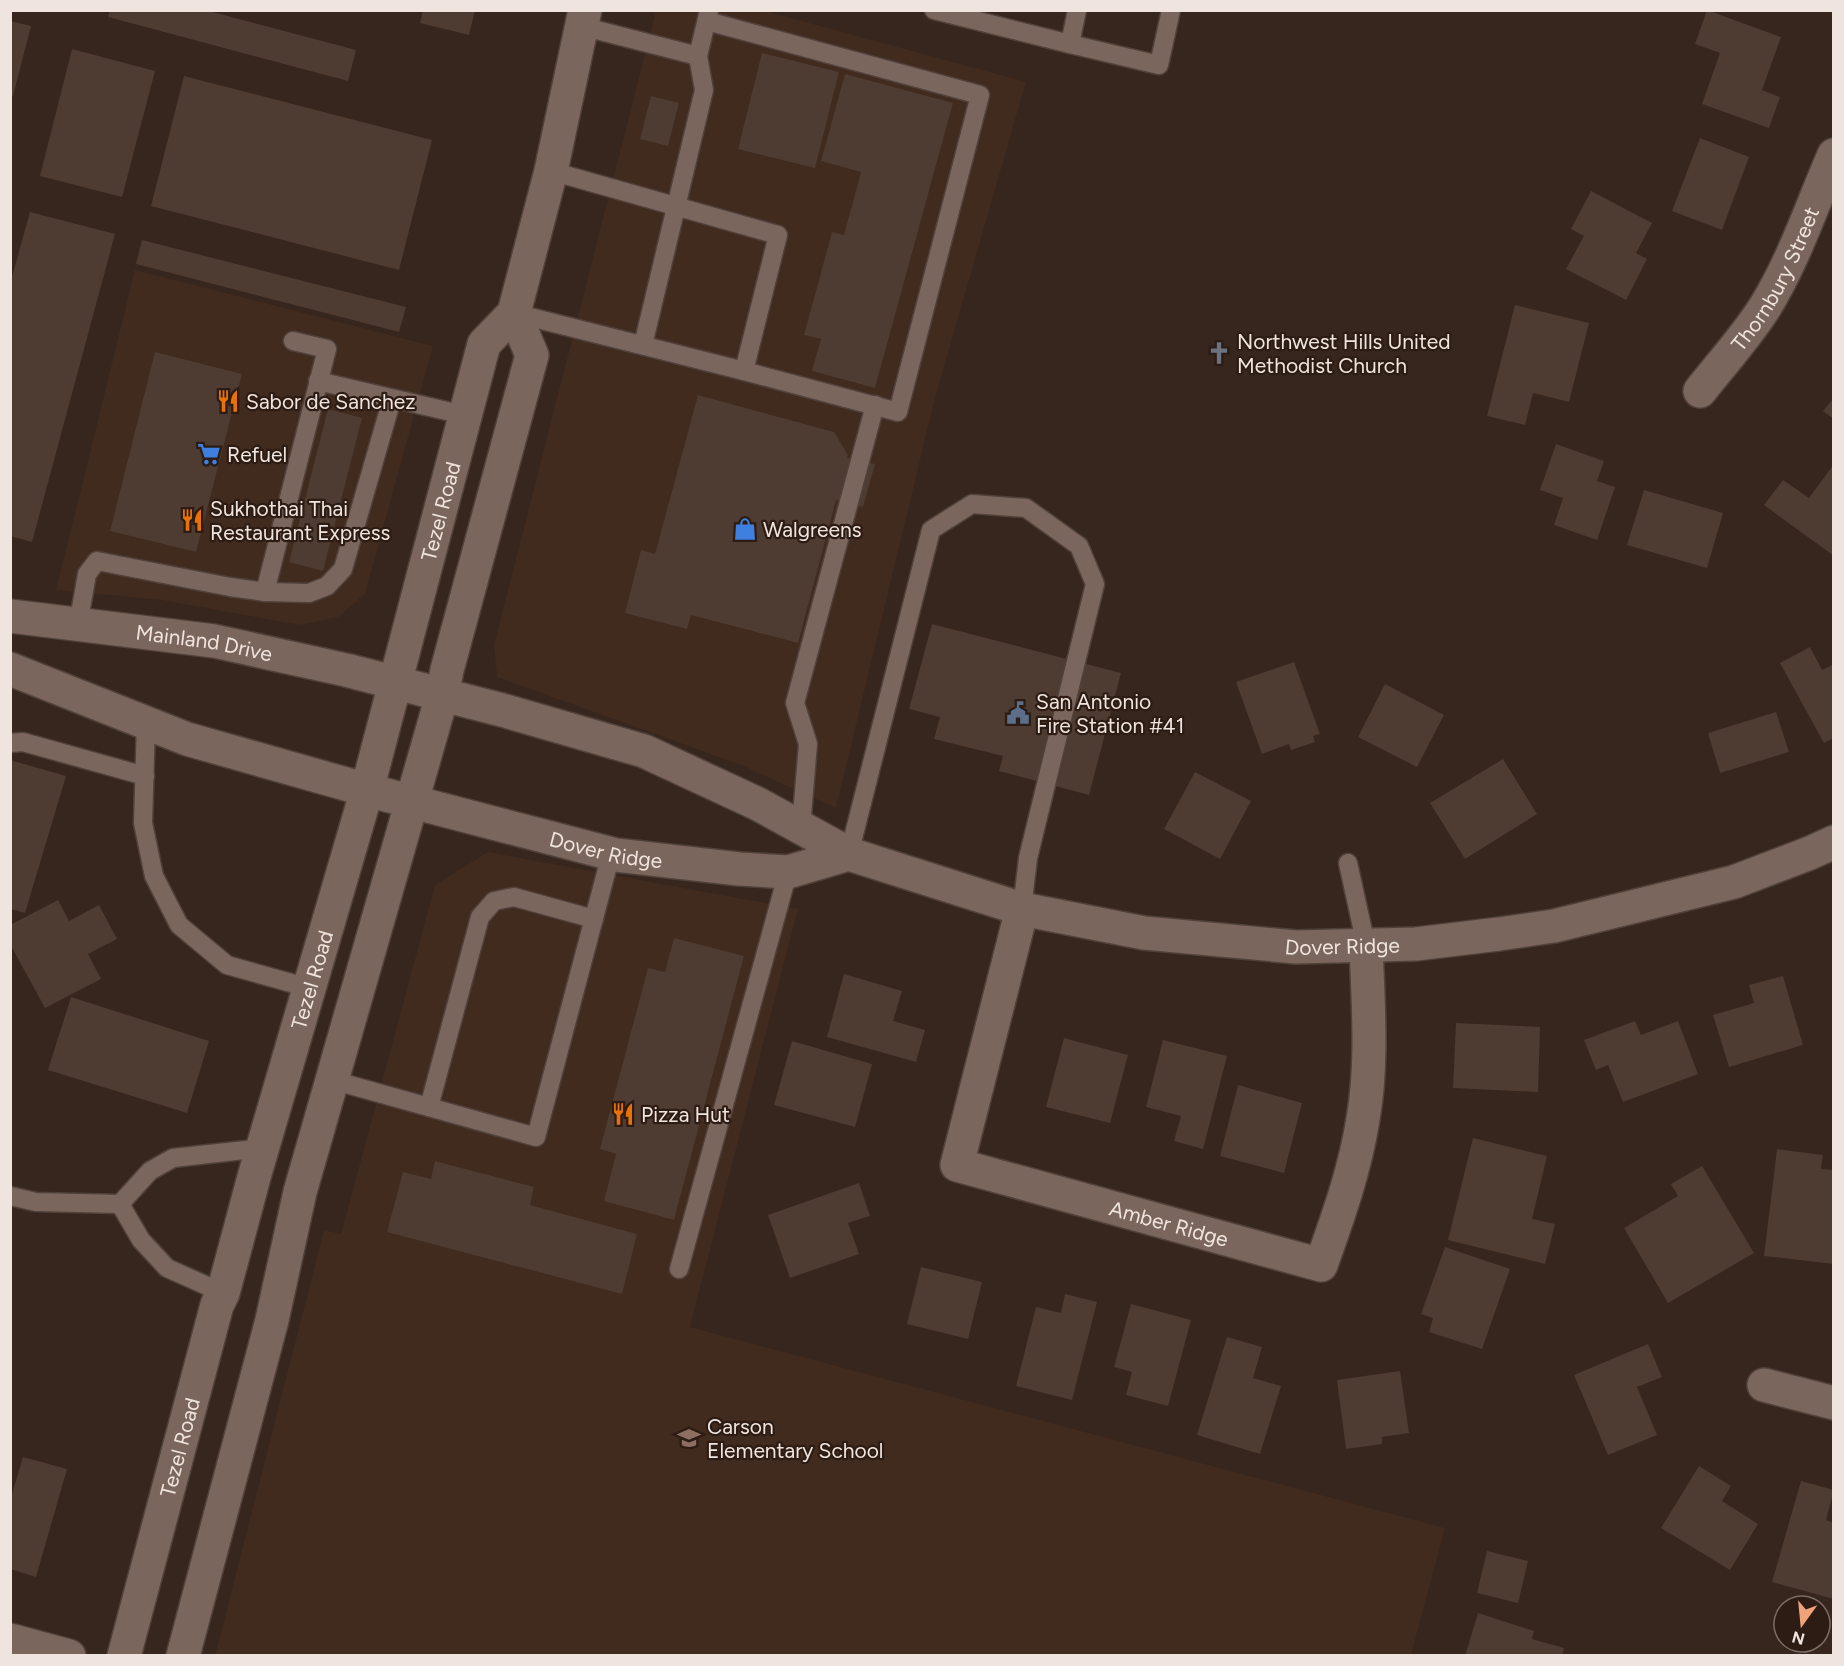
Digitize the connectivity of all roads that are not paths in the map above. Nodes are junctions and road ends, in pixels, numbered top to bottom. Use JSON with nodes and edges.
{"nodes":[{"id":1,"x":934,"y":10,"type":"edge"},
{"id":2,"x":1077,"y":10,"type":"edge"},
{"id":3,"x":1172,"y":10,"type":"edge"},
{"id":4,"x":708,"y":16,"type":"edge"},
{"id":5,"x":583,"y":18,"type":"edge"},
{"id":6,"x":1070,"y":44,"type":"junction"},
{"id":7,"x":698,"y":56,"type":"junction"},
{"id":8,"x":1833,"y":155,"type":"edge"},
{"id":9,"x":551,"y":171,"type":"junction"},
{"id":10,"x":675,"y":207,"type":"junction"},
{"id":11,"x":514,"y":313,"type":"junction"},
{"id":12,"x":293,"y":341,"type":"dead end"},
{"id":13,"x":644,"y":345,"type":"junction"},
{"id":14,"x":744,"y":371,"type":"junction"},
{"id":15,"x":318,"y":381,"type":"junction"},
{"id":16,"x":1700,"y":391,"type":"dead end"},
{"id":17,"x":392,"y":399,"type":"junction"},
{"id":18,"x":875,"y":405,"type":"junction"},
{"id":19,"x":464,"y":415,"type":"junction"},
{"id":20,"x":265,"y":592,"type":"junction"},
{"id":21,"x":10,"y":616,"type":"edge"},
{"id":22,"x":78,"y":625,"type":"junction"},
{"id":23,"x":10,"y":669,"type":"edge"},
{"id":24,"x":396,"y":683,"type":"junction"},
{"id":25,"x":442,"y":696,"type":"junction"},
{"id":26,"x":147,"y":723,"type":"junction"},
{"id":27,"x":10,"y":743,"type":"edge"},
{"id":28,"x":145,"y":776,"type":"junction"},
{"id":29,"x":367,"y":790,"type":"junction"},
{"id":30,"x":412,"y":802,"type":"junction"},
{"id":31,"x":801,"y":827,"type":"junction"},
{"id":32,"x":1833,"y":842,"type":"edge"},
{"id":33,"x":611,"y":854,"type":"junction"},
{"id":34,"x":849,"y":854,"type":"junction"},
{"id":35,"x":1348,"y":863,"type":"dead end"},
{"id":36,"x":788,"y":872,"type":"junction"},
{"id":37,"x":1022,"y":909,"type":"junction"},
{"id":38,"x":594,"y":919,"type":"junction"},
{"id":39,"x":1366,"y":945,"type":"junction"},
{"id":40,"x":309,"y":988,"type":"junction"},
{"id":41,"x":332,"y":1080,"type":"junction"},
{"id":42,"x":429,"y":1107,"type":"junction"},
{"id":43,"x":263,"y":1148,"type":"junction"},
{"id":44,"x":10,"y":1196,"type":"edge"},
{"id":45,"x":120,"y":1204,"type":"junction"},
{"id":46,"x":679,"y":1269,"type":"dead end"},
{"id":47,"x":223,"y":1293,"type":"junction"},
{"id":48,"x":1764,"y":1384,"type":"dead end"},
{"id":49,"x":1833,"y":1403,"type":"edge"},
{"id":50,"x":10,"y":1640,"type":"edge"},
{"id":51,"x":69,"y":1656,"type":"edge"},
{"id":52,"x":124,"y":1656,"type":"edge"},
{"id":53,"x":183,"y":1656,"type":"edge"}],
"edges":[{"from":1,"to":6,"type":"lane"},
{"from":2,"to":6,"type":"lane"},
{"from":3,"to":6,"type":"lane"},
{"from":4,"to":7,"type":"lane"},
{"from":4,"to":18,"type":"lane"},
{"from":5,"to":7,"type":"lane"},
{"from":5,"to":9,"type":"main road","name":"Tezel Road"},
{"from":7,"to":10,"type":"lane"},
{"from":8,"to":16,"type":"main road","name":"Thornbury Street"},
{"from":9,"to":10,"type":"lane"},
{"from":9,"to":11,"type":"main road","name":"Tezel Road"},
{"from":10,"to":13,"type":"lane"},
{"from":10,"to":14,"type":"lane"},
{"from":11,"to":13,"type":"lane"},
{"from":11,"to":19,"type":"main road","name":"Tezel Road"},
{"from":11,"to":25,"type":"main road"},
{"from":12,"to":15,"type":"lane"},
{"from":13,"to":14,"type":"lane"},
{"from":14,"to":18,"type":"lane"},
{"from":15,"to":17,"type":"lane"},
{"from":15,"to":20,"type":"lane"},
{"from":17,"to":19,"type":"lane"},
{"from":17,"to":20,"type":"lane"},
{"from":18,"to":31,"type":"lane"},
{"from":19,"to":24,"type":"main road","name":"Tezel Road"},
{"from":20,"to":22,"type":"lane"},
{"from":21,"to":22,"type":"main road","name":"Mainland Drive"},
{"from":22,"to":24,"type":"main road","name":"Mainland Drive"},
{"from":23,"to":26,"type":"main road"},
{"from":24,"to":25,"type":"main road","name":"Dover Ridge"},
{"from":24,"to":29,"type":"main road","name":"Tezel Road"},
{"from":25,"to":30,"type":"main road"},
{"from":25,"to":31,"type":"main road","name":"Dover Ridge"},
{"from":26,"to":28,"type":"lane"},
{"from":26,"to":29,"type":"main road"},
{"from":27,"to":28,"type":"lane"},
{"from":28,"to":40,"type":"lane"},
{"from":29,"to":30,"type":"main road","name":"Dover Ridge"},
{"from":29,"to":40,"type":"main road","name":"Tezel Road"},
{"from":30,"to":33,"type":"main road","name":"Dover Ridge"},
{"from":30,"to":41,"type":"main road"},
{"from":31,"to":34,"type":"main road","name":"Dover Ridge"},
{"from":32,"to":39,"type":"main road","name":"Dover Ridge"},
{"from":33,"to":36,"type":"main road","name":"Dover Ridge"},
{"from":33,"to":38,"type":"lane"},
{"from":34,"to":36,"type":"main road","name":"Dover Ridge"},
{"from":34,"to":37,"type":"main road","name":"Dover Ridge"},
{"from":34,"to":37,"type":"lane"},
{"from":35,"to":39,"type":"lane"},
{"from":36,"to":46,"type":"lane"},
{"from":37,"to":39,"type":"main road","name":"Dover Ridge"},
{"from":37,"to":39,"type":"main road","name":"Amber Ridge"},
{"from":38,"to":42,"type":"lane"},
{"from":38,"to":42,"type":"lane"},
{"from":40,"to":43,"type":"main road","name":"Tezel Road"},
{"from":41,"to":42,"type":"lane"},
{"from":41,"to":53,"type":"main road"},
{"from":43,"to":45,"type":"lane"},
{"from":43,"to":47,"type":"main road","name":"Tezel Road"},
{"from":44,"to":45,"type":"lane"},
{"from":45,"to":47,"type":"lane"},
{"from":47,"to":52,"type":"main road","name":"Tezel Road"},
{"from":48,"to":49,"type":"main road"},
{"from":50,"to":51,"type":"main road"}]}
